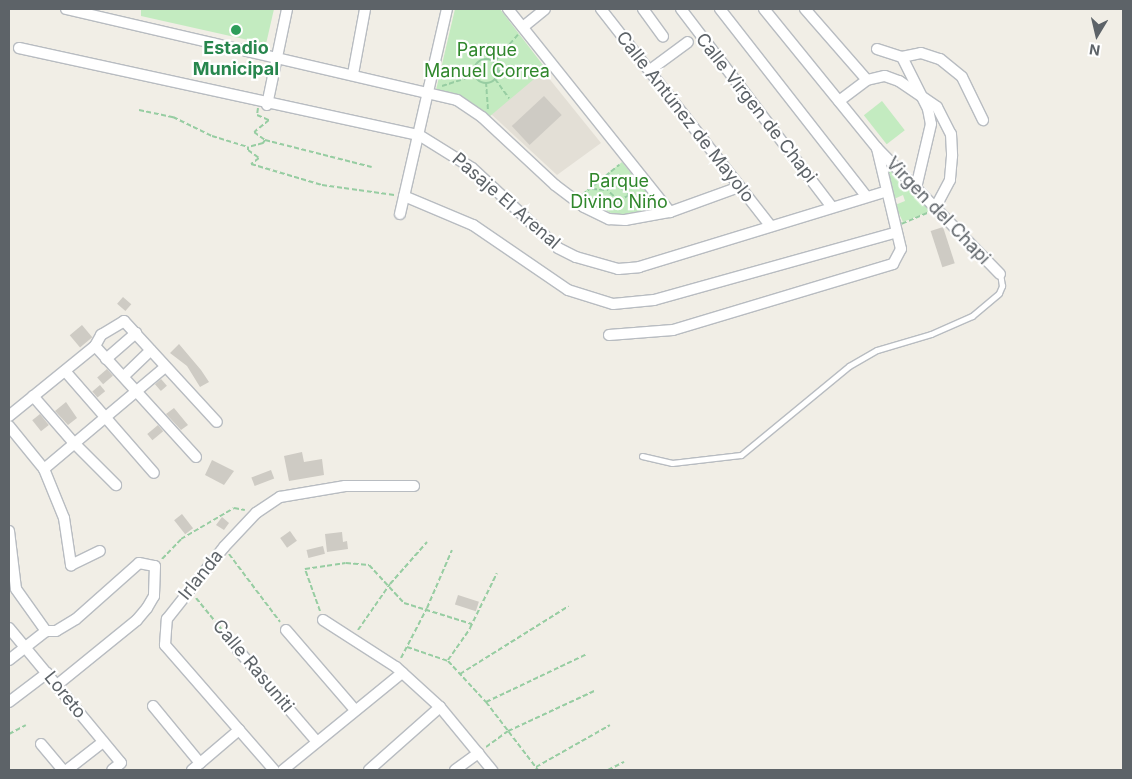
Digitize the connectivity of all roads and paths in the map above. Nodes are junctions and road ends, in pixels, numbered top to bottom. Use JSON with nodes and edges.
{"nodes":[{"id":1,"x":66,"y":9,"type":"edge"},
{"id":2,"x":287,"y":9,"type":"edge"},
{"id":3,"x":364,"y":9,"type":"edge"},
{"id":4,"x":447,"y":9,"type":"edge"},
{"id":5,"x":508,"y":9,"type":"edge"},
{"id":6,"x":545,"y":9,"type":"edge"},
{"id":7,"x":601,"y":9,"type":"edge"},
{"id":8,"x":643,"y":9,"type":"edge"},
{"id":9,"x":681,"y":9,"type":"edge"},
{"id":10,"x":720,"y":9,"type":"edge"},
{"id":11,"x":764,"y":9,"type":"edge"},
{"id":12,"x":805,"y":9,"type":"edge"},
{"id":13,"x":521,"y":31,"type":"junction"},
{"id":14,"x":663,"y":37,"type":"dead end"},
{"id":15,"x":688,"y":42,"type":"dead end"},
{"id":16,"x":19,"y":48,"type":"dead end"},
{"id":17,"x":877,"y":49,"type":"dead end"},
{"id":18,"x":902,"y":57,"type":"junction"},
{"id":19,"x":278,"y":59,"type":"junction"},
{"id":20,"x":494,"y":62,"type":"junction"},
{"id":21,"x":556,"y":69,"type":"junction"},
{"id":22,"x":650,"y":70,"type":"junction"},
{"id":23,"x":498,"y":71,"type":"junction"},
{"id":24,"x":354,"y":74,"type":"junction"},
{"id":25,"x":475,"y":75,"type":"junction"},
{"id":26,"x":495,"y":79,"type":"junction"},
{"id":27,"x":867,"y":80,"type":"junction"},
{"id":28,"x":486,"y":82,"type":"junction"},
{"id":29,"x":430,"y":91,"type":"junction"},
{"id":30,"x":922,"y":95,"type":"junction"},
{"id":31,"x":509,"y":98,"type":"dead end"},
{"id":32,"x":839,"y":101,"type":"junction"},
{"id":33,"x":267,"y":104,"type":"junction"},
{"id":34,"x":139,"y":110,"type":"dead end"},
{"id":35,"x":489,"y":114,"type":"dead end"},
{"id":36,"x":257,"y":115,"type":"dead end"},
{"id":37,"x":983,"y":120,"type":"dead end"},
{"id":38,"x":419,"y":135,"type":"junction"},
{"id":39,"x":264,"y":140,"type":"junction"},
{"id":40,"x":248,"y":147,"type":"junction"},
{"id":41,"x":877,"y":148,"type":"junction"},
{"id":42,"x":622,"y":164,"type":"dead end"},
{"id":43,"x":372,"y":167,"type":"dead end"},
{"id":44,"x":739,"y":188,"type":"junction"},
{"id":45,"x":916,"y":188,"type":"junction"},
{"id":46,"x":590,"y":189,"type":"junction"},
{"id":47,"x":607,"y":190,"type":"junction"},
{"id":48,"x":887,"y":191,"type":"junction"},
{"id":49,"x":404,"y":196,"type":"junction"},
{"id":50,"x":629,"y":196,"type":"junction"},
{"id":51,"x":866,"y":196,"type":"junction"},
{"id":52,"x":580,"y":197,"type":"dead end"},
{"id":53,"x":648,"y":198,"type":"dead end"},
{"id":54,"x":619,"y":201,"type":"junction"},
{"id":55,"x":832,"y":206,"type":"junction"},
{"id":56,"x":935,"y":208,"type":"junction"},
{"id":57,"x":617,"y":212,"type":"dead end"},
{"id":58,"x":670,"y":212,"type":"junction"},
{"id":59,"x":400,"y":214,"type":"dead end"},
{"id":60,"x":770,"y":225,"type":"junction"},
{"id":61,"x":897,"y":232,"type":"junction"},
{"id":62,"x":1000,"y":274,"type":"joint"},
{"id":63,"x":136,"y":333,"type":"junction"},
{"id":64,"x":609,"y":335,"type":"dead end"},
{"id":65,"x":95,"y":346,"type":"junction"},
{"id":66,"x":151,"y":350,"type":"junction"},
{"id":67,"x":106,"y":359,"type":"junction"},
{"id":68,"x":165,"y":367,"type":"junction"},
{"id":69,"x":65,"y":371,"type":"junction"},
{"id":70,"x":124,"y":376,"type":"junction"},
{"id":71,"x":136,"y":392,"type":"junction"},
{"id":72,"x":33,"y":396,"type":"junction"},
{"id":73,"x":9,"y":416,"type":"edge"},
{"id":74,"x":106,"y":419,"type":"junction"},
{"id":75,"x":217,"y":422,"type":"dead end"},
{"id":76,"x":9,"y":426,"type":"edge"},
{"id":77,"x":73,"y":442,"type":"junction"},
{"id":78,"x":642,"y":456,"type":"dead end"},
{"id":79,"x":196,"y":457,"type":"dead end"},
{"id":80,"x":44,"y":469,"type":"junction"},
{"id":81,"x":154,"y":473,"type":"dead end"},
{"id":82,"x":116,"y":485,"type":"dead end"},
{"id":83,"x":414,"y":486,"type":"dead end"},
{"id":84,"x":256,"y":513,"type":"junction"},
{"id":85,"x":9,"y":532,"type":"edge"},
{"id":86,"x":427,"y":542,"type":"dead end"},
{"id":87,"x":224,"y":547,"type":"junction"},
{"id":88,"x":452,"y":550,"type":"dead end"},
{"id":89,"x":100,"y":551,"type":"dead end"},
{"id":90,"x":155,"y":566,"type":"junction"},
{"id":91,"x":496,"y":573,"type":"dead end"},
{"id":92,"x":390,"y":584,"type":"junction"},
{"id":93,"x":189,"y":590,"type":"junction"},
{"id":94,"x":569,"y":606,"type":"dead end"},
{"id":95,"x":427,"y":608,"type":"junction"},
{"id":96,"x":323,"y":620,"type":"joint"},
{"id":97,"x":472,"y":624,"type":"junction"},
{"id":98,"x":9,"y":628,"type":"edge"},
{"id":99,"x":286,"y":630,"type":"joint"},
{"id":100,"x":46,"y":631,"type":"junction"},
{"id":101,"x":354,"y":639,"type":"junction"},
{"id":102,"x":26,"y":646,"type":"junction"},
{"id":103,"x":407,"y":647,"type":"junction"},
{"id":104,"x":238,"y":650,"type":"joint"},
{"id":105,"x":587,"y":654,"type":"dead end"},
{"id":106,"x":9,"y":660,"type":"edge"},
{"id":107,"x":448,"y":661,"type":"junction"},
{"id":108,"x":399,"y":670,"type":"junction"},
{"id":109,"x":47,"y":673,"type":"junction"},
{"id":110,"x":460,"y":674,"type":"junction"},
{"id":111,"x":57,"y":685,"type":"junction"},
{"id":112,"x":594,"y":691,"type":"dead end"},
{"id":113,"x":9,"y":702,"type":"edge"},
{"id":114,"x":486,"y":702,"type":"junction"},
{"id":115,"x":153,"y":706,"type":"dead end"},
{"id":116,"x":440,"y":707,"type":"junction"},
{"id":117,"x":355,"y":710,"type":"junction"},
{"id":118,"x":610,"y":725,"type":"dead end"},
{"id":119,"x":26,"y":726,"type":"dead end"},
{"id":120,"x":239,"y":730,"type":"junction"},
{"id":121,"x":508,"y":731,"type":"junction"},
{"id":122,"x":9,"y":734,"type":"edge"},
{"id":123,"x":103,"y":742,"type":"junction"},
{"id":124,"x":317,"y":742,"type":"junction"},
{"id":125,"x":41,"y":744,"type":"dead end"},
{"id":126,"x":478,"y":753,"type":"junction"},
{"id":127,"x":624,"y":762,"type":"dead end"},
{"id":128,"x":200,"y":763,"type":"junction"},
{"id":129,"x":536,"y":767,"type":"junction"},
{"id":130,"x":63,"y":770,"type":"edge"},
{"id":131,"x":67,"y":770,"type":"edge"},
{"id":132,"x":112,"y":770,"type":"edge"},
{"id":133,"x":192,"y":770,"type":"edge"},
{"id":134,"x":274,"y":770,"type":"edge"},
{"id":135,"x":282,"y":770,"type":"edge"},
{"id":136,"x":368,"y":770,"type":"edge"},
{"id":137,"x":456,"y":770,"type":"edge"},
{"id":138,"x":492,"y":770,"type":"edge"},
{"id":139,"x":538,"y":770,"type":"edge"},
{"id":140,"x":608,"y":770,"type":"edge"}],
"edges":[{"from":1,"to":19,"type":"street"},
{"from":2,"to":19,"type":"street"},
{"from":3,"to":24,"type":"street"},
{"from":4,"to":29,"type":"street"},
{"from":5,"to":13,"type":"street"},
{"from":6,"to":13,"type":"street"},
{"from":7,"to":22,"type":"street","name":"Calle Antúnez de Mayolo"},
{"from":8,"to":14,"type":"street"},
{"from":9,"to":55,"type":"street","name":"Calle Virgen de Chapi"},
{"from":10,"to":51,"type":"street"},
{"from":11,"to":32,"type":"street","name":"Virgen del Chapi"},
{"from":12,"to":27,"type":"street"},
{"from":13,"to":20,"type":"path"},
{"from":13,"to":21,"type":"street"},
{"from":15,"to":22,"type":"street"},
{"from":16,"to":33,"type":"street","name":"Pasaje El Arenal"},
{"from":17,"to":18,"type":"street"},
{"from":18,"to":30,"type":"street"},
{"from":18,"to":37,"type":"street"},
{"from":19,"to":24,"type":"street"},
{"from":19,"to":33,"type":"street"},
{"from":20,"to":23,"type":"path"},
{"from":20,"to":25,"type":"path"},
{"from":21,"to":23,"type":"path"},
{"from":21,"to":58,"type":"street"},
{"from":22,"to":44,"type":"street","name":"Calle Antúnez de Mayolo"},
{"from":23,"to":26,"type":"path"},
{"from":24,"to":29,"type":"street"},
{"from":25,"to":28,"type":"path"},
{"from":25,"to":29,"type":"path"},
{"from":26,"to":28,"type":"path"},
{"from":26,"to":31,"type":"path"},
{"from":27,"to":30,"type":"street"},
{"from":27,"to":32,"type":"street"},
{"from":28,"to":35,"type":"path"},
{"from":29,"to":38,"type":"street"},
{"from":29,"to":58,"type":"street"},
{"from":30,"to":45,"type":"street"},
{"from":30,"to":56,"type":"street"},
{"from":32,"to":41,"type":"street","name":"Virgen del Chapi"},
{"from":33,"to":38,"type":"street","name":"Pasaje El Arenal"},
{"from":34,"to":40,"type":"path"},
{"from":36,"to":39,"type":"path"},
{"from":38,"to":49,"type":"street"},
{"from":38,"to":60,"type":"street","name":"Pasaje El Arenal"},
{"from":39,"to":40,"type":"path"},
{"from":39,"to":43,"type":"path"},
{"from":40,"to":49,"type":"path"},
{"from":41,"to":45,"type":"street","name":"Virgen del Chapi"},
{"from":41,"to":48,"type":"street"},
{"from":42,"to":46,"type":"path"},
{"from":44,"to":58,"type":"street"},
{"from":44,"to":60,"type":"street","name":"Calle Antúnez de Mayolo"},
{"from":45,"to":56,"type":"street","name":"Virgen del Chapi"},
{"from":46,"to":47,"type":"path"},
{"from":46,"to":52,"type":"path"},
{"from":47,"to":50,"type":"path"},
{"from":47,"to":54,"type":"path"},
{"from":48,"to":51,"type":"street","name":"Pasaje El Arenal"},
{"from":48,"to":61,"type":"street"},
{"from":49,"to":59,"type":"street"},
{"from":49,"to":61,"type":"street"},
{"from":50,"to":53,"type":"path"},
{"from":50,"to":54,"type":"path"},
{"from":51,"to":55,"type":"street","name":"Pasaje El Arenal"},
{"from":54,"to":57,"type":"path"},
{"from":55,"to":60,"type":"street","name":"Pasaje El Arenal"},
{"from":56,"to":56,"type":"path"},
{"from":56,"to":62,"type":"street","name":"Virgen del Chapi"},
{"from":61,"to":64,"type":"street"},
{"from":62,"to":78,"type":"lane"},
{"from":63,"to":65,"type":"street"},
{"from":63,"to":66,"type":"street"},
{"from":63,"to":67,"type":"street"},
{"from":65,"to":67,"type":"street"},
{"from":65,"to":69,"type":"street"},
{"from":66,"to":68,"type":"street"},
{"from":66,"to":70,"type":"street"},
{"from":67,"to":70,"type":"street"},
{"from":68,"to":71,"type":"street"},
{"from":68,"to":75,"type":"street"},
{"from":69,"to":72,"type":"street"},
{"from":69,"to":74,"type":"street"},
{"from":70,"to":71,"type":"street"},
{"from":71,"to":74,"type":"street"},
{"from":71,"to":79,"type":"street"},
{"from":72,"to":73,"type":"street"},
{"from":72,"to":77,"type":"street"},
{"from":74,"to":77,"type":"street"},
{"from":74,"to":81,"type":"street"},
{"from":76,"to":80,"type":"street"},
{"from":77,"to":80,"type":"street"},
{"from":77,"to":82,"type":"street"},
{"from":80,"to":89,"type":"street"},
{"from":83,"to":84,"type":"street","name":"Irlanda"},
{"from":84,"to":87,"type":"street","name":"Irlanda"},
{"from":84,"to":90,"type":"path"},
{"from":85,"to":100,"type":"street"},
{"from":86,"to":92,"type":"path"},
{"from":87,"to":93,"type":"street","name":"Irlanda"},
{"from":87,"to":99,"type":"path"},
{"from":88,"to":95,"type":"path"},
{"from":90,"to":100,"type":"street"},
{"from":90,"to":111,"type":"street"},
{"from":91,"to":97,"type":"path"},
{"from":92,"to":95,"type":"path"},
{"from":92,"to":96,"type":"path"},
{"from":92,"to":101,"type":"path"},
{"from":93,"to":104,"type":"path","name":"Calle Rasuniti"},
{"from":93,"to":120,"type":"street","name":"Irlanda"},
{"from":94,"to":110,"type":"path"},
{"from":95,"to":97,"type":"path"},
{"from":95,"to":103,"type":"path"},
{"from":96,"to":101,"type":"street"},
{"from":97,"to":107,"type":"path"},
{"from":98,"to":102,"type":"street","name":"Loreto"},
{"from":99,"to":117,"type":"street"},
{"from":100,"to":102,"type":"street"},
{"from":101,"to":108,"type":"street"},
{"from":102,"to":106,"type":"street"},
{"from":102,"to":109,"type":"street","name":"Loreto"},
{"from":103,"to":107,"type":"path"},
{"from":103,"to":108,"type":"path"},
{"from":104,"to":124,"type":"street","name":"Calle Rasuniti"},
{"from":105,"to":114,"type":"path"},
{"from":107,"to":110,"type":"path"},
{"from":108,"to":116,"type":"street"},
{"from":108,"to":117,"type":"street"},
{"from":109,"to":111,"type":"street","name":"Loreto"},
{"from":109,"to":113,"type":"street"},
{"from":110,"to":114,"type":"path"},
{"from":111,"to":123,"type":"street","name":"Loreto"},
{"from":112,"to":121,"type":"path"},
{"from":114,"to":121,"type":"path"},
{"from":115,"to":128,"type":"street"},
{"from":116,"to":126,"type":"street"},
{"from":116,"to":136,"type":"street"},
{"from":117,"to":124,"type":"street"},
{"from":118,"to":129,"type":"path"},
{"from":119,"to":122,"type":"path"},
{"from":120,"to":128,"type":"street"},
{"from":120,"to":134,"type":"street","name":"Irlanda"},
{"from":121,"to":126,"type":"path"},
{"from":121,"to":129,"type":"path"},
{"from":123,"to":131,"type":"street"},
{"from":123,"to":132,"type":"street","name":"Loreto"},
{"from":124,"to":135,"type":"street"},
{"from":125,"to":130,"type":"street"},
{"from":126,"to":137,"type":"street"},
{"from":126,"to":138,"type":"street"},
{"from":127,"to":140,"type":"path"},
{"from":128,"to":133,"type":"street"},
{"from":129,"to":139,"type":"path"}]}
